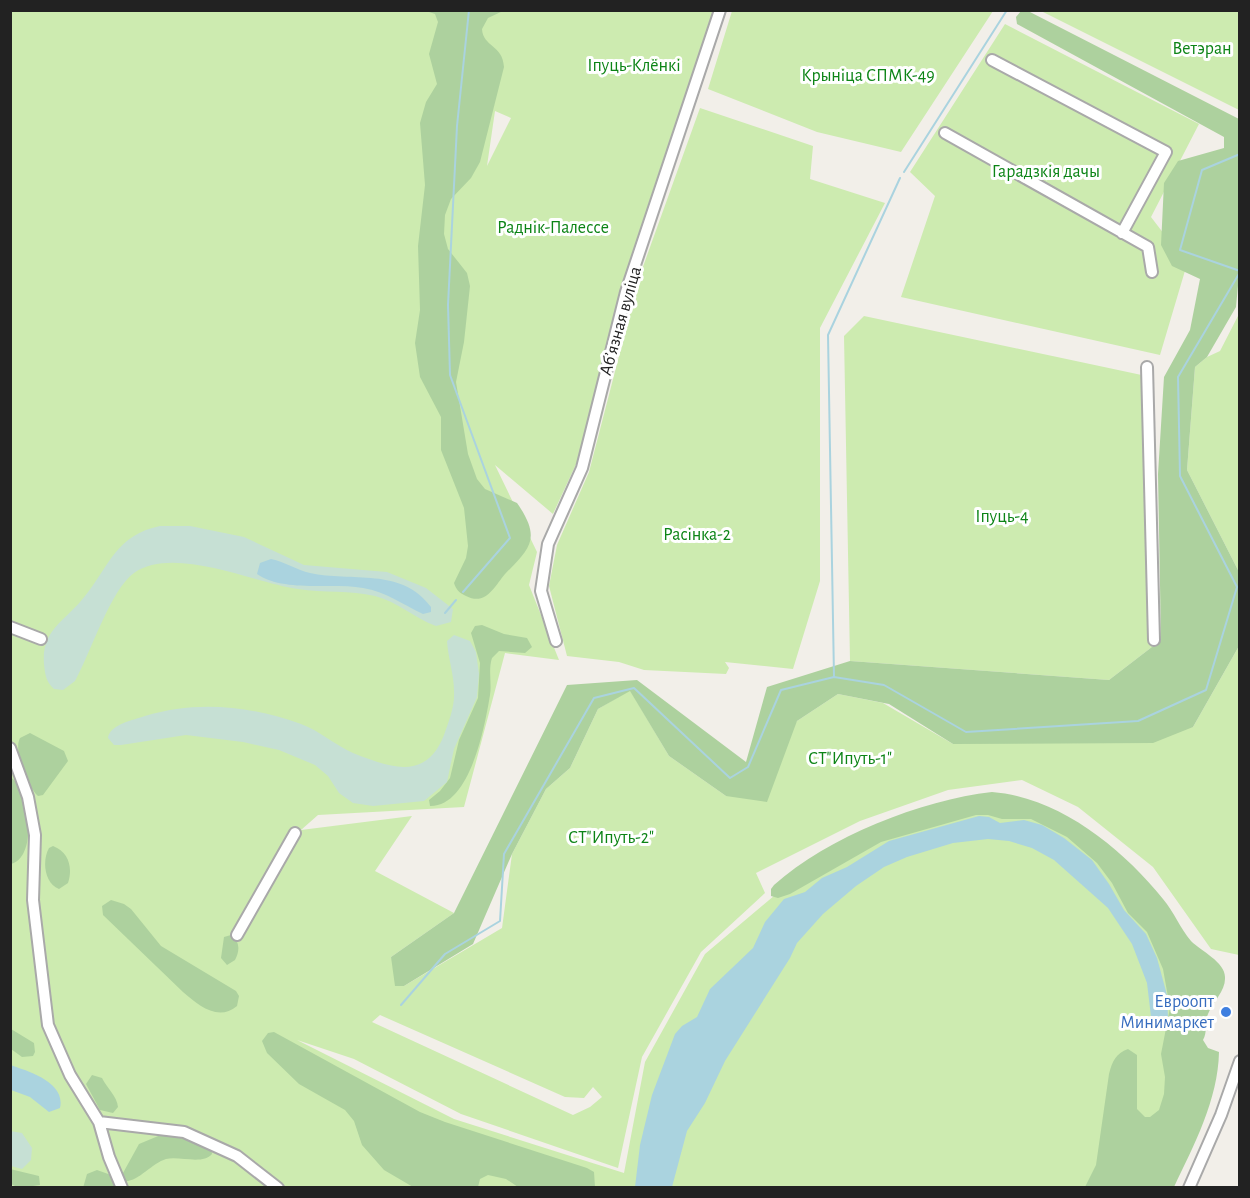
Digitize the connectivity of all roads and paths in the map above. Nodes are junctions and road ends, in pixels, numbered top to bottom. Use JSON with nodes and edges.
{"nodes":[{"id":1,"x":720,"y":10,"type":"edge"},
{"id":2,"x":992,"y":60,"type":"dead end"},
{"id":3,"x":945,"y":133,"type":"dead end"},
{"id":4,"x":1122,"y":233,"type":"junction"},
{"id":5,"x":1152,"y":272,"type":"dead end"},
{"id":6,"x":1147,"y":367,"type":"dead end"},
{"id":7,"x":10,"y":627,"type":"edge"},
{"id":8,"x":41,"y":639,"type":"dead end"},
{"id":9,"x":1154,"y":640,"type":"dead end"},
{"id":10,"x":556,"y":641,"type":"dead end"},
{"id":11,"x":10,"y":748,"type":"edge"},
{"id":12,"x":295,"y":833,"type":"dead end"},
{"id":13,"x":237,"y":935,"type":"dead end"},
{"id":14,"x":1239,"y":1061,"type":"edge"},
{"id":15,"x":99,"y":1122,"type":"junction"},
{"id":16,"x":122,"y":1188,"type":"edge"},
{"id":17,"x":278,"y":1188,"type":"edge"},
{"id":18,"x":1189,"y":1188,"type":"edge"}],
"edges":[{"from":1,"to":10,"type":"street","name":"Абʼязная вуліца"},
{"from":2,"to":4,"type":"street"},
{"from":3,"to":4,"type":"street"},
{"from":4,"to":5,"type":"street"},
{"from":6,"to":9,"type":"street"},
{"from":7,"to":8,"type":"street"},
{"from":11,"to":15,"type":"street"},
{"from":12,"to":13,"type":"street"},
{"from":14,"to":18,"type":"street"},
{"from":15,"to":16,"type":"street"},
{"from":15,"to":17,"type":"street"}]}
